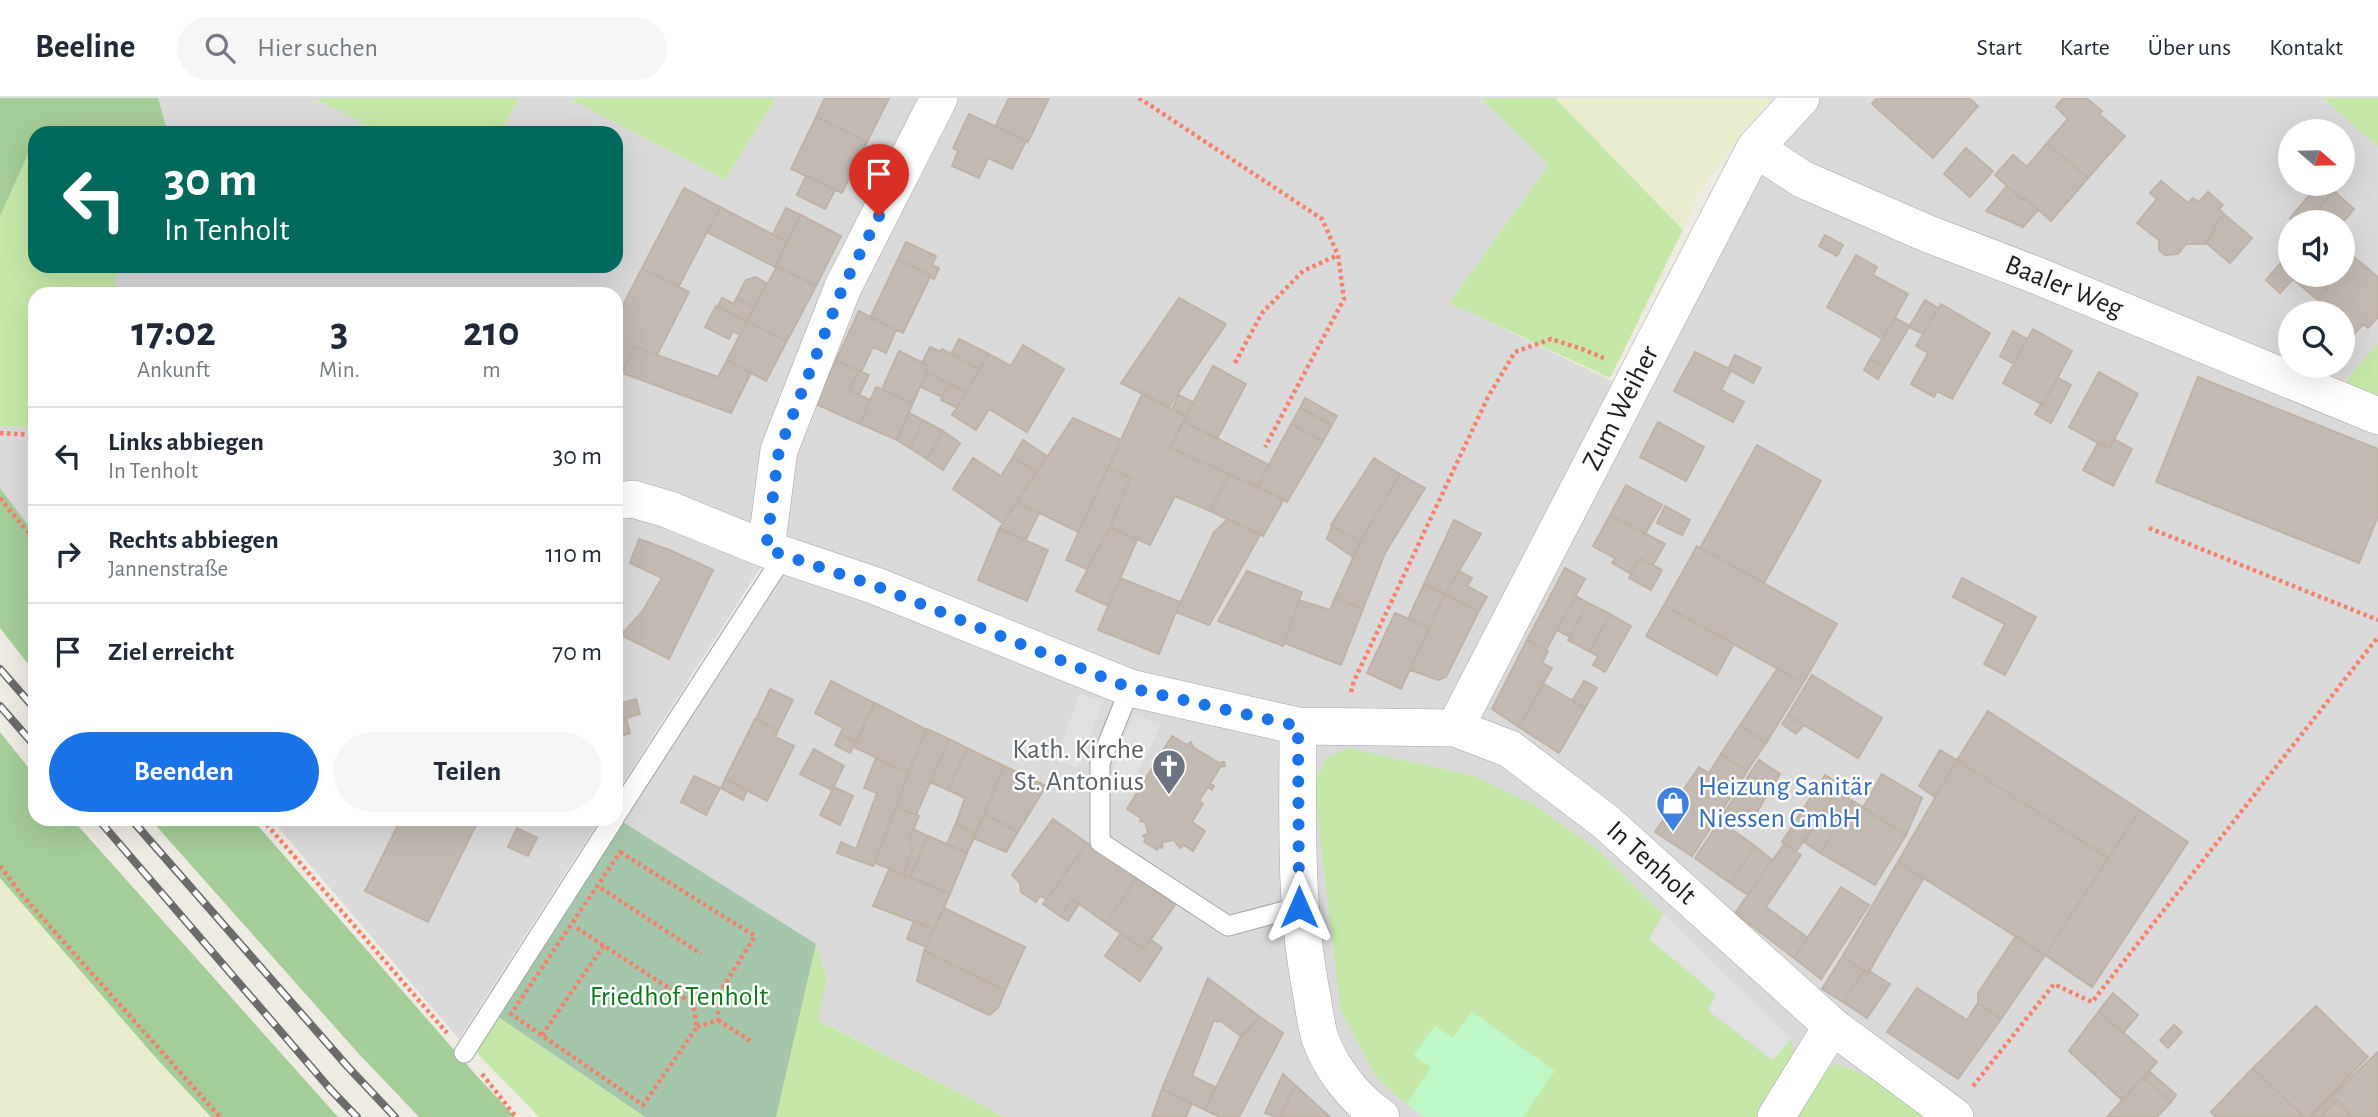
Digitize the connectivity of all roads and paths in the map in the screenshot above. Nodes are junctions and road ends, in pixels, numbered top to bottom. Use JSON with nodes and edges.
{"nodes":[{"id":1,"x":939,"y":98,"type":"edge"},
{"id":2,"x":1139,"y":98,"type":"edge"},
{"id":3,"x":1801,"y":98,"type":"edge"},
{"id":4,"x":1755,"y":148,"type":"junction"},
{"id":5,"x":1338,"y":255,"type":"junction"},
{"id":6,"x":1235,"y":363,"type":"dead end"},
{"id":7,"x":1639,"y":374,"type":"junction"},
{"id":8,"x":2378,"y":416,"type":"edge"},
{"id":9,"x":0,"y":433,"type":"edge"},
{"id":10,"x":28,"y":435,"type":"edge"},
{"id":11,"x":1265,"y":447,"type":"dead end"},
{"id":12,"x":0,"y":498,"type":"edge"},
{"id":13,"x":623,"y":500,"type":"edge"},
{"id":14,"x":2149,"y":528,"type":"dead end"},
{"id":15,"x":28,"y":532,"type":"edge"},
{"id":16,"x":775,"y":552,"type":"junction"},
{"id":17,"x":2378,"y":620,"type":"edge"},
{"id":18,"x":2378,"y":637,"type":"edge"},
{"id":19,"x":1130,"y":688,"type":"junction"},
{"id":20,"x":1298,"y":726,"type":"junction"},
{"id":21,"x":1343,"y":726,"type":"junction"},
{"id":22,"x":1455,"y":728,"type":"junction"},
{"id":23,"x":623,"y":804,"type":"edge"},
{"id":24,"x":268,"y":826,"type":"edge"},
{"id":25,"x":609,"y":826,"type":"edge"},
{"id":26,"x":0,"y":866,"type":"edge"},
{"id":27,"x":597,"y":886,"type":"junction"},
{"id":28,"x":1299,"y":907,"type":"junction"},
{"id":29,"x":553,"y":913,"type":"junction"},
{"id":30,"x":572,"y":924,"type":"junction"},
{"id":31,"x":604,"y":945,"type":"junction"},
{"id":32,"x":701,"y":954,"type":"dead end"},
{"id":33,"x":718,"y":995,"type":"junction"},
{"id":34,"x":693,"y":1004,"type":"junction"},
{"id":35,"x":718,"y":1020,"type":"junction"},
{"id":36,"x":1832,"y":1026,"type":"junction"},
{"id":37,"x":697,"y":1027,"type":"junction"},
{"id":38,"x":542,"y":1035,"type":"junction"},
{"id":39,"x":752,"y":1042,"type":"dead end"},
{"id":40,"x":464,"y":1053,"type":"junction"},
{"id":41,"x":1953,"y":1115,"type":"edge"},
{"id":42,"x":220,"y":1117,"type":"edge"},
{"id":43,"x":516,"y":1117,"type":"edge"},
{"id":44,"x":1381,"y":1117,"type":"edge"},
{"id":45,"x":1776,"y":1117,"type":"edge"}],
"edges":[{"from":1,"to":16,"type":"street"},
{"from":2,"to":5,"type":"path"},
{"from":3,"to":4,"type":"street","name":"Zum Weiher"},
{"from":4,"to":7,"type":"street","name":"Zum Weiher"},
{"from":4,"to":8,"type":"street","name":"Baaler Weg"},
{"from":5,"to":6,"type":"path"},
{"from":5,"to":11,"type":"path"},
{"from":7,"to":21,"type":"path"},
{"from":7,"to":22,"type":"street","name":"Zum Weiher"},
{"from":9,"to":10,"type":"path"},
{"from":12,"to":15,"type":"path"},
{"from":13,"to":16,"type":"street","name":"In Tenholt"},
{"from":14,"to":17,"type":"path"},
{"from":16,"to":19,"type":"street","name":"In Tenholt"},
{"from":16,"to":23,"type":"lane"},
{"from":18,"to":41,"type":"path"},
{"from":19,"to":20,"type":"street","name":"In Tenholt"},
{"from":19,"to":28,"type":"lane"},
{"from":20,"to":21,"type":"street","name":"In Tenholt"},
{"from":20,"to":28,"type":"street"},
{"from":21,"to":22,"type":"street","name":"In Tenholt"},
{"from":22,"to":36,"type":"street","name":"In Tenholt"},
{"from":24,"to":40,"type":"path"},
{"from":25,"to":29,"type":"lane"},
{"from":26,"to":42,"type":"path"},
{"from":27,"to":30,"type":"path"},
{"from":27,"to":32,"type":"path"},
{"from":27,"to":33,"type":"path"},
{"from":28,"to":44,"type":"street"},
{"from":29,"to":30,"type":"path"},
{"from":29,"to":40,"type":"lane"},
{"from":30,"to":31,"type":"path"},
{"from":30,"to":38,"type":"path"},
{"from":31,"to":34,"type":"path"},
{"from":31,"to":38,"type":"path"},
{"from":33,"to":34,"type":"path"},
{"from":33,"to":35,"type":"path"},
{"from":34,"to":37,"type":"path"},
{"from":35,"to":37,"type":"path"},
{"from":35,"to":39,"type":"path"},
{"from":36,"to":41,"type":"street","name":"In Tenholt"},
{"from":36,"to":45,"type":"street"},
{"from":37,"to":38,"type":"path"},
{"from":40,"to":43,"type":"path"}]}
